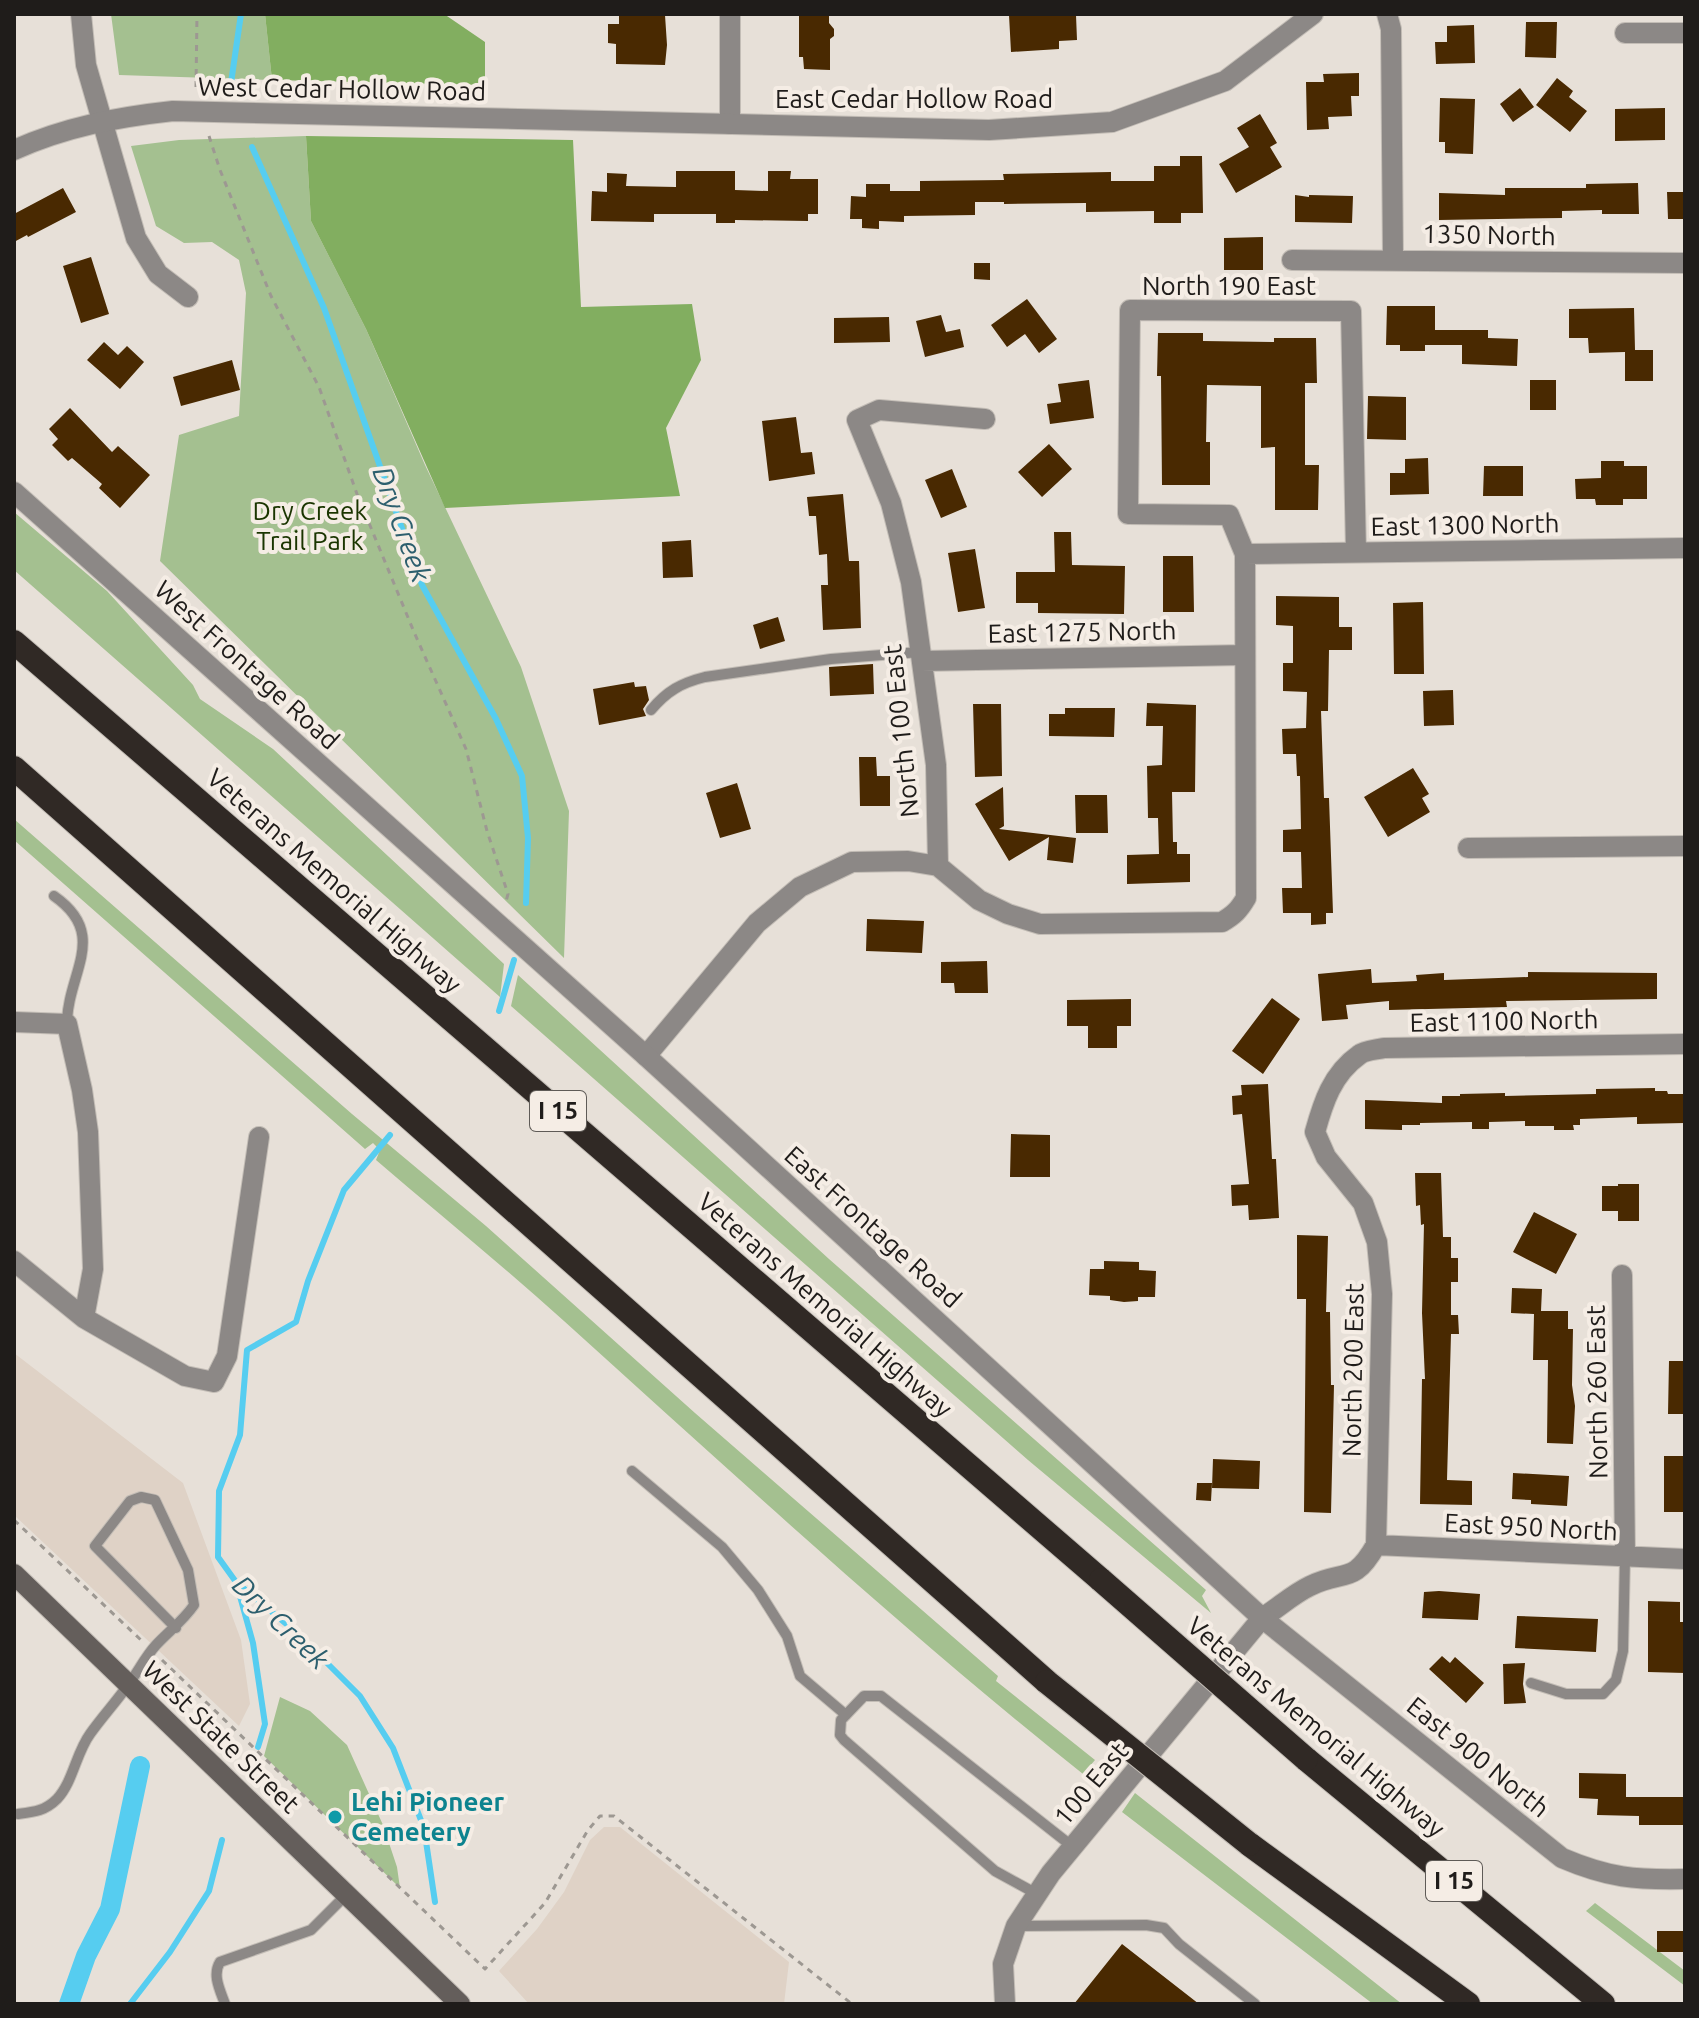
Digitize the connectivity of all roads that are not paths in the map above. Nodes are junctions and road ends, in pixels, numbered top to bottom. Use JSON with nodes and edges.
{"nodes":[{"id":1,"x":81,"y":14,"type":"edge"},
{"id":2,"x":730,"y":14,"type":"edge"},
{"id":3,"x":1313,"y":14,"type":"edge"},
{"id":4,"x":1387,"y":14,"type":"edge"},
{"id":5,"x":1625,"y":33,"type":"dead end"},
{"id":6,"x":1685,"y":33,"type":"edge"},
{"id":7,"x":102,"y":121,"type":"junction"},
{"id":8,"x":582,"y":121,"type":"joint"},
{"id":9,"x":730,"y":124,"type":"junction"},
{"id":10,"x":14,"y":150,"type":"edge"},
{"id":11,"x":1292,"y":260,"type":"dead end"},
{"id":12,"x":1393,"y":260,"type":"junction"},
{"id":13,"x":1685,"y":263,"type":"edge"},
{"id":14,"x":188,"y":297,"type":"dead end"},
{"id":15,"x":985,"y":419,"type":"dead end"},
{"id":16,"x":14,"y":492,"type":"edge"},
{"id":17,"x":1685,"y":548,"type":"edge"},
{"id":18,"x":1356,"y":552,"type":"junction"},
{"id":19,"x":1245,"y":554,"type":"junction"},
{"id":20,"x":14,"y":642,"type":"edge"},
{"id":21,"x":1244,"y":655,"type":"junction"},
{"id":22,"x":921,"y":656,"type":"junction"},
{"id":23,"x":651,"y":710,"type":"dead end"},
{"id":24,"x":14,"y":768,"type":"edge"},
{"id":25,"x":1685,"y":846,"type":"edge"},
{"id":26,"x":1468,"y":848,"type":"dead end"},
{"id":27,"x":938,"y":866,"type":"junction"},
{"id":28,"x":446,"y":877,"type":"joint"},
{"id":29,"x":54,"y":896,"type":"dead end"},
{"id":30,"x":14,"y":1022,"type":"edge"},
{"id":31,"x":67,"y":1024,"type":"junction"},
{"id":32,"x":1685,"y":1044,"type":"edge"},
{"id":33,"x":646,"y":1056,"type":"junction"},
{"id":34,"x":1335,"y":1079,"type":"joint"},
{"id":35,"x":259,"y":1137,"type":"dead end"},
{"id":36,"x":14,"y":1261,"type":"edge"},
{"id":37,"x":1622,"y":1275,"type":"dead end"},
{"id":38,"x":84,"y":1318,"type":"junction"},
{"id":39,"x":632,"y":1471,"type":"dead end"},
{"id":40,"x":1376,"y":1545,"type":"junction"},
{"id":41,"x":1625,"y":1557,"type":"junction"},
{"id":42,"x":1685,"y":1559,"type":"edge"},
{"id":43,"x":14,"y":1574,"type":"edge"},
{"id":44,"x":1262,"y":1618,"type":"junction"},
{"id":45,"x":176,"y":1628,"type":"junction"},
{"id":46,"x":1531,"y":1683,"type":"dead end"},
{"id":47,"x":129,"y":1685,"type":"junction"},
{"id":48,"x":846,"y":1715,"type":"junction"},
{"id":49,"x":18,"y":1814,"type":"dead end"},
{"id":50,"x":1073,"y":1847,"type":"junction"},
{"id":51,"x":1685,"y":1879,"type":"edge"},
{"id":52,"x":347,"y":1894,"type":"junction"},
{"id":53,"x":1037,"y":1894,"type":"junction"},
{"id":54,"x":1016,"y":1926,"type":"junction"},
{"id":55,"x":452,"y":2001,"type":"edge"},
{"id":56,"x":225,"y":2004,"type":"edge"},
{"id":57,"x":1005,"y":2004,"type":"edge"},
{"id":58,"x":1255,"y":2004,"type":"edge"},
{"id":59,"x":1468,"y":2004,"type":"edge"},
{"id":60,"x":1603,"y":2004,"type":"edge"}],
"edges":[{"from":1,"to":7,"type":"street"},
{"from":2,"to":9,"type":"street"},
{"from":3,"to":9,"type":"street","name":"East Cedar Hollow Road"},
{"from":4,"to":12,"type":"street"},
{"from":5,"to":6,"type":"street"},
{"from":7,"to":8,"type":"street","name":"West Cedar Hollow Road"},
{"from":7,"to":10,"type":"street","name":"West Cedar Hollow Road"},
{"from":7,"to":14,"type":"street"},
{"from":8,"to":9,"type":"street","name":"East Cedar Hollow Road"},
{"from":11,"to":12,"type":"street","name":"1350 North"},
{"from":12,"to":13,"type":"street","name":"1350 North"},
{"from":15,"to":22,"type":"street","name":"North 100 East"},
{"from":16,"to":28,"type":"street","name":"West Frontage Road"},
{"from":17,"to":18,"type":"street","name":"East 1300 North"},
{"from":18,"to":19,"type":"street","name":"East 1300 North"},
{"from":18,"to":19,"type":"street","name":"North 190 East"},
{"from":19,"to":21,"type":"street","name":"North 190 East"},
{"from":20,"to":60,"type":"highway","name":"Veterans Memorial Highway","number":"I 15","bridge":true},
{"from":21,"to":22,"type":"street","name":"East 1275 North"},
{"from":21,"to":27,"type":"street","name":"North 190 East"},
{"from":22,"to":23,"type":"lane"},
{"from":22,"to":27,"type":"street","name":"North 100 East"},
{"from":24,"to":59,"type":"highway","bridge":true},
{"from":25,"to":26,"type":"street"},
{"from":27,"to":33,"type":"street"},
{"from":28,"to":33,"type":"street","name":"East Frontage Road"},
{"from":29,"to":31,"type":"lane"},
{"from":30,"to":31,"type":"street"},
{"from":31,"to":38,"type":"street"},
{"from":32,"to":34,"type":"street","name":"East 1100 North"},
{"from":33,"to":44,"type":"street","name":"East Frontage Road"},
{"from":34,"to":40,"type":"street","name":"North 200 East"},
{"from":35,"to":38,"type":"street"},
{"from":36,"to":38,"type":"street"},
{"from":37,"to":41,"type":"street","name":"North 260 East"},
{"from":39,"to":48,"type":"lane"},
{"from":40,"to":41,"type":"street","name":"East 950 North"},
{"from":40,"to":44,"type":"street"},
{"from":41,"to":42,"type":"street","name":"East 950 North"},
{"from":41,"to":46,"type":"lane"},
{"from":43,"to":47,"type":"main road","name":"West State Street"},
{"from":44,"to":50,"type":"street","name":"100 East"},
{"from":44,"to":51,"type":"street","name":"East 900 North"},
{"from":45,"to":45,"type":"lane"},
{"from":45,"to":47,"type":"lane"},
{"from":47,"to":49,"type":"lane"},
{"from":47,"to":52,"type":"main road","name":"West State Street"},
{"from":48,"to":50,"type":"lane"},
{"from":48,"to":53,"type":"lane"},
{"from":50,"to":53,"type":"street","name":"100 East"},
{"from":52,"to":55,"type":"main road","name":"West State Street"},
{"from":52,"to":56,"type":"lane"},
{"from":53,"to":54,"type":"street","name":"100 East"},
{"from":54,"to":57,"type":"street","name":"100 East"},
{"from":54,"to":58,"type":"lane"}]}
